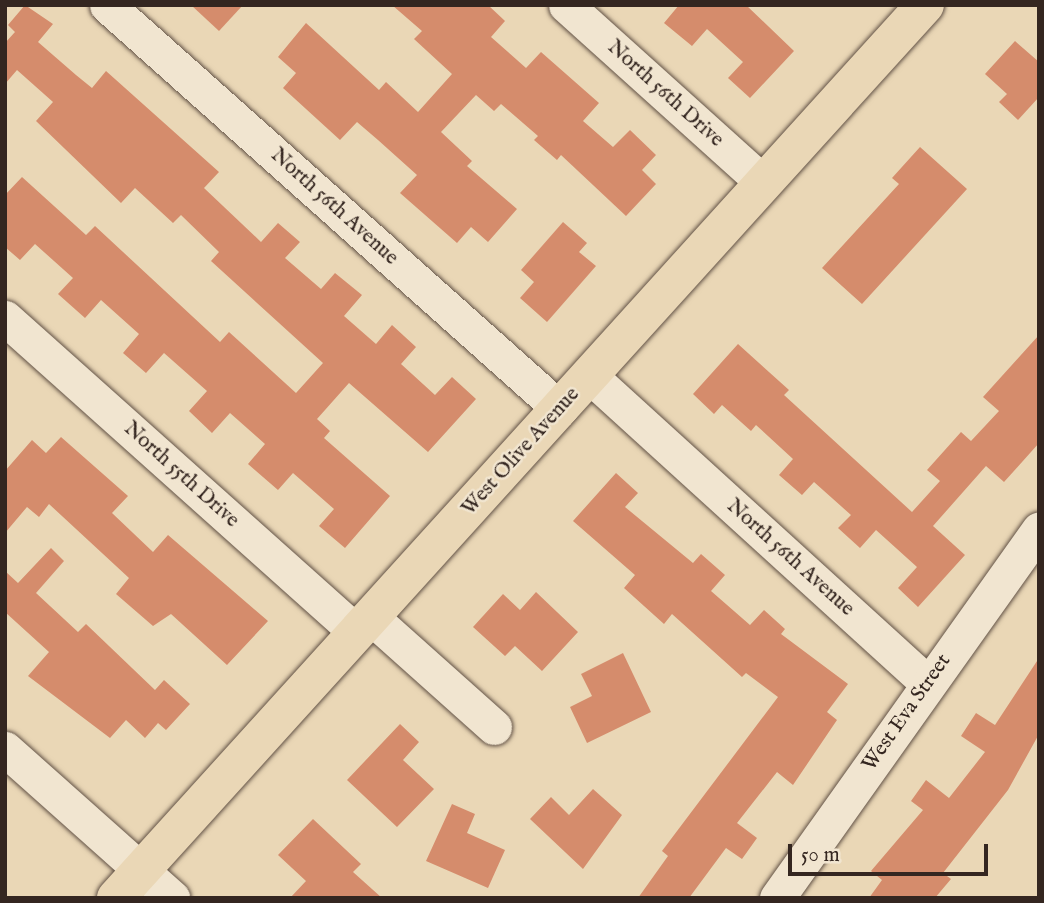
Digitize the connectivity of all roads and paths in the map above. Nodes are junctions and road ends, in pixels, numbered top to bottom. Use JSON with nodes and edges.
{"nodes":[{"id":1,"x":107,"y":5,"type":"edge"},
{"id":2,"x":566,"y":5,"type":"edge"},
{"id":3,"x":925,"y":5,"type":"edge"},
{"id":4,"x":764,"y":184,"type":"junction"},
{"id":5,"x":5,"y":318,"type":"edge"},
{"id":6,"x":590,"y":376,"type":"junction"},
{"id":7,"x":560,"y":409,"type":"junction"},
{"id":8,"x":1039,"y":530,"type":"edge"},
{"id":9,"x":364,"y":625,"type":"junction"},
{"id":10,"x":928,"y":684,"type":"junction"},
{"id":11,"x":494,"y":727,"type":"dead end"},
{"id":12,"x":5,"y":749,"type":"edge"},
{"id":13,"x":141,"y":870,"type":"junction"},
{"id":14,"x":116,"y":898,"type":"edge"},
{"id":15,"x":172,"y":898,"type":"edge"},
{"id":16,"x":777,"y":898,"type":"edge"}],
"edges":[{"from":1,"to":7,"type":"street","name":"North 56th Avenue"},
{"from":2,"to":4,"type":"street","name":"North 56th Drive"},
{"from":3,"to":4,"type":"main road","name":"West Olive Avenue"},
{"from":4,"to":6,"type":"main road","name":"West Olive Avenue"},
{"from":5,"to":9,"type":"street","name":"North 55th Drive"},
{"from":6,"to":7,"type":"main road","name":"West Olive Avenue"},
{"from":6,"to":10,"type":"street","name":"North 56th Avenue"},
{"from":7,"to":9,"type":"main road","name":"West Olive Avenue"},
{"from":8,"to":10,"type":"street","name":"West Eva Street"},
{"from":9,"to":11,"type":"street","name":"North 55th Drive"},
{"from":9,"to":13,"type":"main road","name":"West Olive Avenue"},
{"from":10,"to":16,"type":"street","name":"West Eva Street"},
{"from":12,"to":13,"type":"street"},
{"from":13,"to":14,"type":"main road","name":"West Olive Avenue"},
{"from":13,"to":15,"type":"street"}]}
